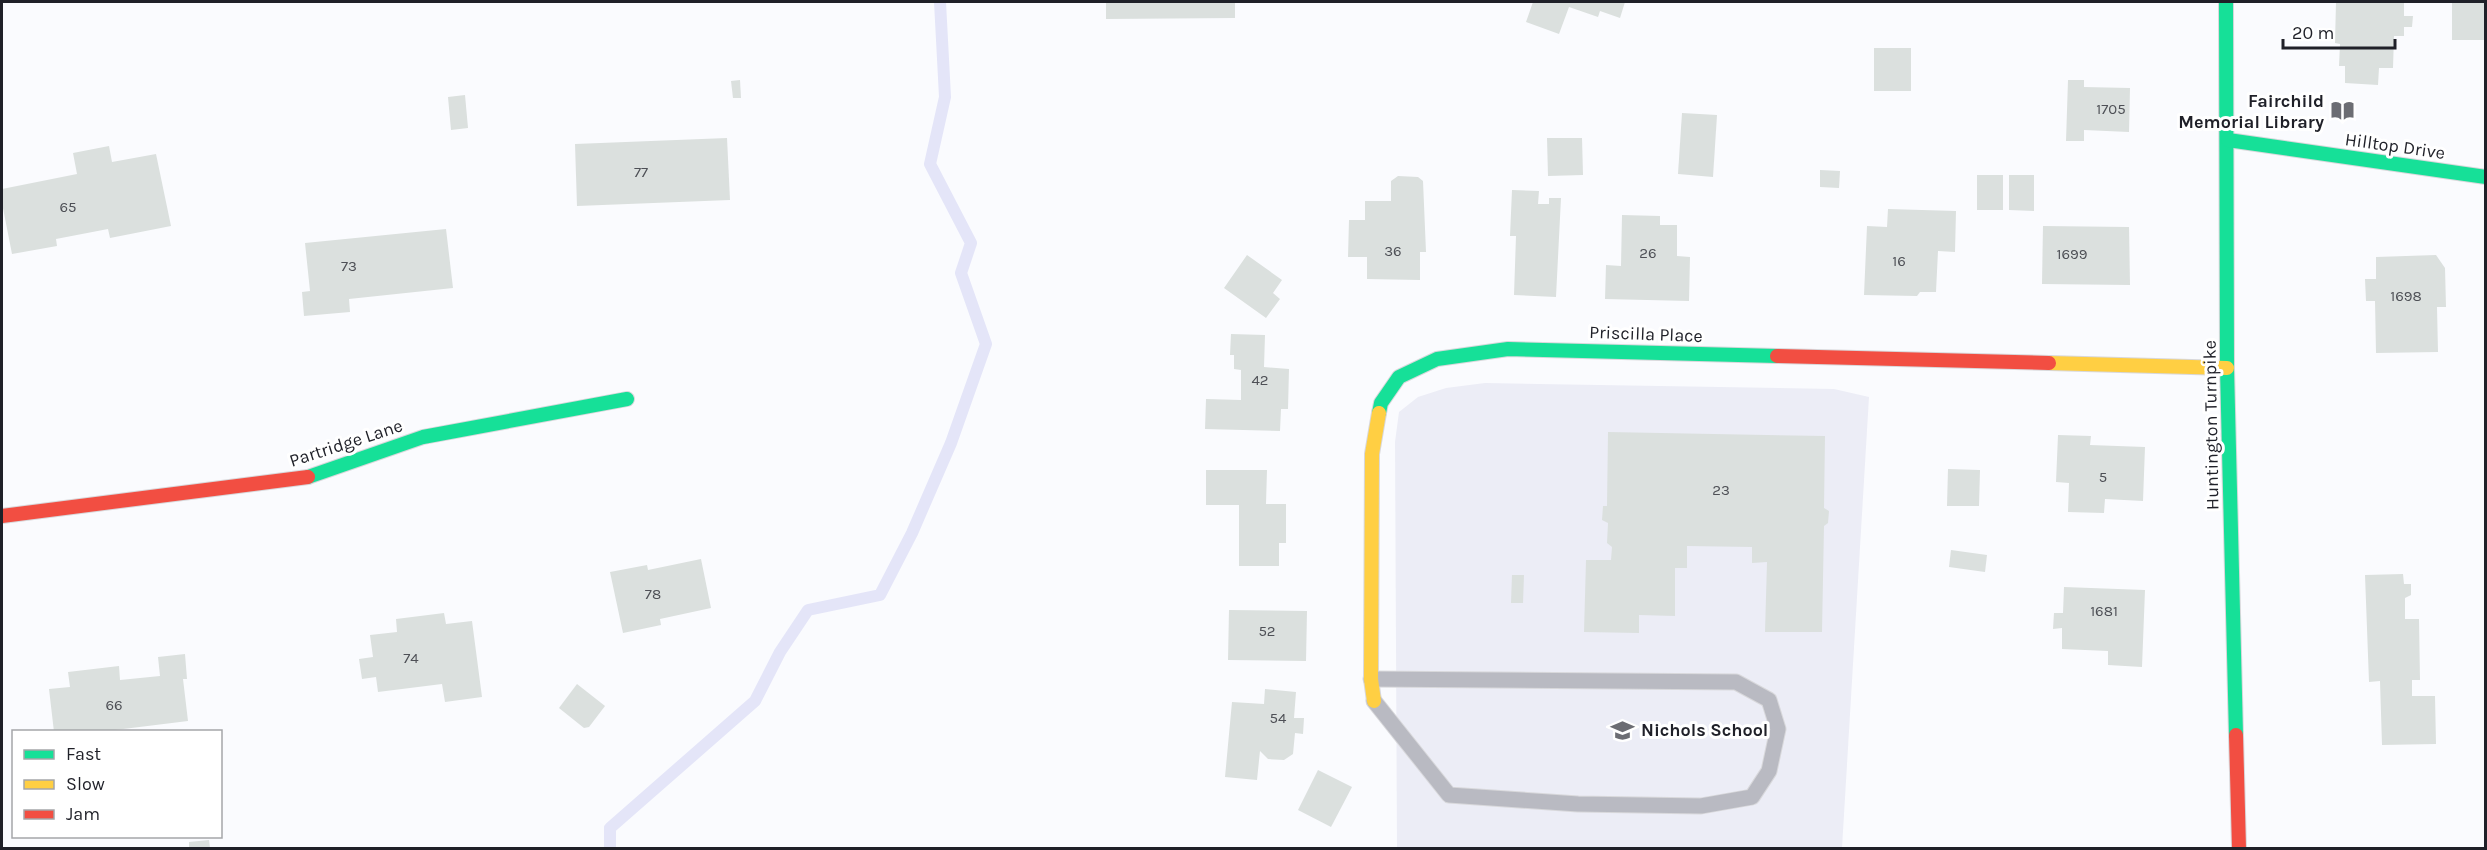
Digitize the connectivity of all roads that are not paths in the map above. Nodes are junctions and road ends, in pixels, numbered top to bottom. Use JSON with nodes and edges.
{"nodes":[{"id":1,"x":2226,"y":2,"type":"edge"},
{"id":2,"x":2228,"y":140,"type":"junction"},
{"id":3,"x":2486,"y":177,"type":"edge"},
{"id":4,"x":2227,"y":368,"type":"junction"},
{"id":5,"x":627,"y":399,"type":"dead end"},
{"id":6,"x":2,"y":516,"type":"edge"},
{"id":7,"x":1371,"y":679,"type":"junction"},
{"id":8,"x":1374,"y":701,"type":"joint"},
{"id":9,"x":2239,"y":849,"type":"edge"}],
"edges":[{"from":1,"to":2,"type":"street","name":"Huntington Turnpike"},
{"from":2,"to":3,"type":"street","name":"Hilltop Drive"},
{"from":2,"to":4,"type":"street","name":"Huntington Turnpike"},
{"from":4,"to":7,"type":"street","name":"Priscilla Place"},
{"from":4,"to":9,"type":"street","name":"Huntington Turnpike"},
{"from":5,"to":6,"type":"street","name":"Partridge Lane"},
{"from":7,"to":8,"type":"street","name":"Priscilla Place"},
{"from":7,"to":8,"type":"lane"}]}
